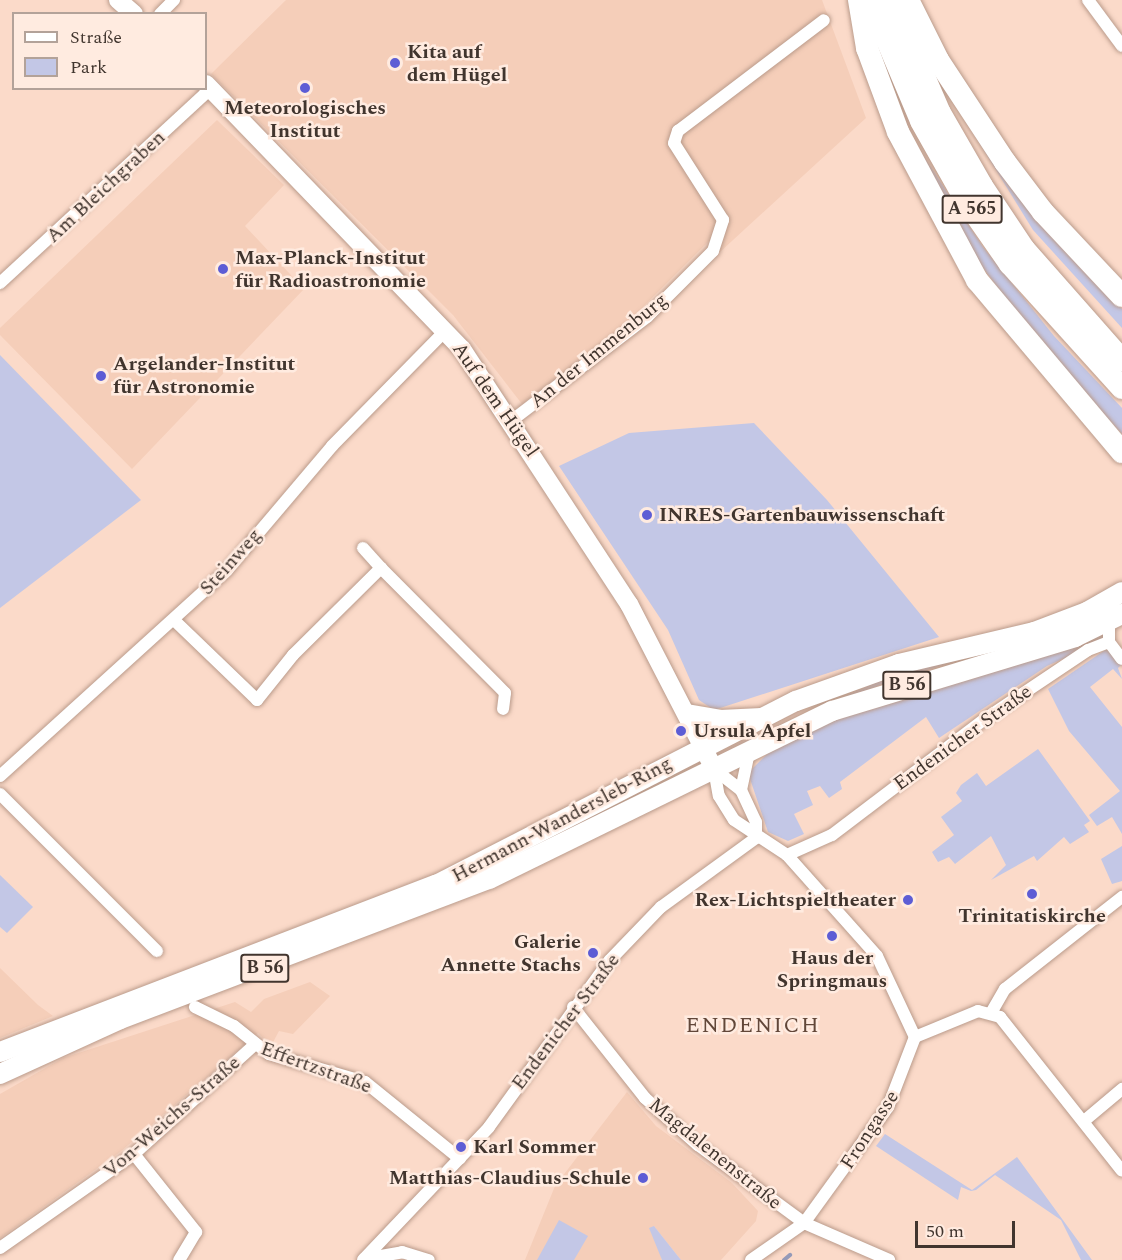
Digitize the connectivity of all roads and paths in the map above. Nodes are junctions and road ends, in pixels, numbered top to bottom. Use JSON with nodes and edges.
{"nodes":[{"id":1,"x":118,"y":0,"type":"edge"},
{"id":2,"x":174,"y":0,"type":"edge"},
{"id":3,"x":859,"y":0,"type":"edge"},
{"id":4,"x":870,"y":0,"type":"edge"},
{"id":5,"x":891,"y":0,"type":"edge"},
{"id":6,"x":908,"y":0,"type":"edge"},
{"id":7,"x":1089,"y":0,"type":"edge"},
{"id":8,"x":132,"y":12,"type":"edge"},
{"id":9,"x":162,"y":12,"type":"edge"},
{"id":10,"x":824,"y":20,"type":"dead end"},
{"id":11,"x":1122,"y":46,"type":"edge"},
{"id":12,"x":208,"y":87,"type":"edge"},
{"id":13,"x":205,"y":90,"type":"edge"},
{"id":14,"x":0,"y":283,"type":"edge"},
{"id":15,"x":1122,"y":296,"type":"edge"},
{"id":16,"x":446,"y":330,"type":"junction"},
{"id":17,"x":1122,"y":360,"type":"edge"},
{"id":18,"x":1122,"y":388,"type":"edge"},
{"id":19,"x":511,"y":421,"type":"junction"},
{"id":20,"x":1122,"y":452,"type":"edge"},
{"id":21,"x":363,"y":548,"type":"dead end"},
{"id":22,"x":381,"y":568,"type":"junction"},
{"id":23,"x":1122,"y":592,"type":"edge"},
{"id":24,"x":175,"y":621,"type":"junction"},
{"id":25,"x":1113,"y":626,"type":"edge"},
{"id":26,"x":1122,"y":659,"type":"edge"},
{"id":27,"x":503,"y":709,"type":"dead end"},
{"id":28,"x":687,"y":713,"type":"junction"},
{"id":29,"x":762,"y":717,"type":"junction"},
{"id":30,"x":703,"y":747,"type":"junction"},
{"id":31,"x":748,"y":751,"type":"junction"},
{"id":32,"x":714,"y":769,"type":"junction"},
{"id":33,"x":0,"y":776,"type":"edge"},
{"id":34,"x":741,"y":790,"type":"junction"},
{"id":35,"x":0,"y":794,"type":"edge"},
{"id":36,"x":756,"y":838,"type":"junction"},
{"id":37,"x":787,"y":855,"type":"junction"},
{"id":38,"x":1122,"y":897,"type":"edge"},
{"id":39,"x":157,"y":951,"type":"dead end"},
{"id":40,"x":195,"y":1007,"type":"dead end"},
{"id":41,"x":573,"y":1007,"type":"junction"},
{"id":42,"x":991,"y":1013,"type":"junction"},
{"id":43,"x":915,"y":1037,"type":"junction"},
{"id":44,"x":254,"y":1046,"type":"junction"},
{"id":45,"x":0,"y":1052,"type":"edge"},
{"id":46,"x":0,"y":1074,"type":"edge"},
{"id":47,"x":1122,"y":1089,"type":"edge"},
{"id":48,"x":1084,"y":1121,"type":"junction"},
{"id":49,"x":134,"y":1154,"type":"junction"},
{"id":50,"x":460,"y":1159,"type":"junction"},
{"id":51,"x":1122,"y":1172,"type":"edge"},
{"id":52,"x":804,"y":1223,"type":"junction"},
{"id":53,"x":393,"y":1226,"type":"junction"},
{"id":54,"x":0,"y":1248,"type":"edge"},
{"id":55,"x":402,"y":1252,"type":"junction"},
{"id":56,"x":869,"y":1256,"type":"edge"},
{"id":57,"x":179,"y":1260,"type":"edge"},
{"id":58,"x":363,"y":1260,"type":"edge"},
{"id":59,"x":428,"y":1260,"type":"edge"},
{"id":60,"x":751,"y":1260,"type":"edge"},
{"id":61,"x":889,"y":1260,"type":"edge"}],
"edges":[{"from":1,"to":8,"type":"street"},
{"from":2,"to":9,"type":"street"},
{"from":3,"to":20,"type":"highway"},
{"from":4,"to":18,"type":"highway","number":"A 565"},
{"from":5,"to":17,"type":"highway","number":"A 565"},
{"from":6,"to":15,"type":"highway"},
{"from":7,"to":11,"type":"street"},
{"from":10,"to":19,"type":"street","name":"An der Immenburg"},
{"from":12,"to":16,"type":"street","name":"Auf dem Hügel"},
{"from":13,"to":14,"type":"street","name":"Am Bleichgraben"},
{"from":16,"to":19,"type":"street","name":"Auf dem Hügel"},
{"from":16,"to":24,"type":"street","name":"Steinweg"},
{"from":19,"to":28,"type":"street","name":"Auf dem Hügel"},
{"from":21,"to":22,"type":"street"},
{"from":22,"to":24,"type":"street"},
{"from":22,"to":27,"type":"street"},
{"from":23,"to":29,"type":"main road","name":"Hermann-Wandersleb-Ring","number":"B 56"},
{"from":24,"to":33,"type":"street","name":"Steinweg"},
{"from":25,"to":26,"type":"street"},
{"from":25,"to":31,"type":"main road","name":"Hermann-Wandersleb-Ring","number":"B 56"},
{"from":25,"to":37,"type":"street","name":"Endenicher Straße"},
{"from":28,"to":29,"type":"street"},
{"from":28,"to":30,"type":"street","name":"Auf dem Hügel"},
{"from":29,"to":30,"type":"main road","name":"Hermann-Wandersleb-Ring","number":"B 56"},
{"from":30,"to":32,"type":"street","name":"Auf dem Hügel"},
{"from":30,"to":45,"type":"main road","name":"Hermann-Wandersleb-Ring","number":"B 56"},
{"from":31,"to":32,"type":"main road","name":"Hermann-Wandersleb-Ring","number":"B 56"},
{"from":31,"to":34,"type":"street"},
{"from":32,"to":34,"type":"street"},
{"from":32,"to":36,"type":"street"},
{"from":32,"to":46,"type":"main road","name":"Hermann-Wandersleb-Ring","number":"B 56"},
{"from":34,"to":36,"type":"street"},
{"from":35,"to":39,"type":"street"},
{"from":36,"to":37,"type":"street"},
{"from":36,"to":41,"type":"street","name":"Endenicher Straße"},
{"from":37,"to":43,"type":"street"},
{"from":38,"to":42,"type":"street"},
{"from":40,"to":44,"type":"street","name":"Effertzstraße"},
{"from":41,"to":50,"type":"street","name":"Endenicher Straße"},
{"from":41,"to":52,"type":"street","name":"Magdalenenstraße"},
{"from":42,"to":43,"type":"street"},
{"from":42,"to":48,"type":"street"},
{"from":43,"to":52,"type":"street","name":"Frongasse"},
{"from":44,"to":49,"type":"street","name":"Von-Weichs-Straße"},
{"from":44,"to":50,"type":"street","name":"Effertzstraße"},
{"from":47,"to":48,"type":"street"},
{"from":48,"to":51,"type":"street"},
{"from":49,"to":54,"type":"street","name":"Von-Weichs-Straße"},
{"from":49,"to":57,"type":"street"},
{"from":50,"to":53,"type":"street","name":"Endenicher Straße"},
{"from":52,"to":56,"type":"street","name":"Magdalenenstraße"},
{"from":52,"to":60,"type":"street","name":"Frongasse"},
{"from":53,"to":55,"type":"street"},
{"from":53,"to":58,"type":"street","name":"Endenicher Straße"},
{"from":55,"to":58,"type":"street","name":"Endenicher Straße"},
{"from":55,"to":59,"type":"street"},
{"from":56,"to":61,"type":"street","name":"Magdalenenstraße"}]}
